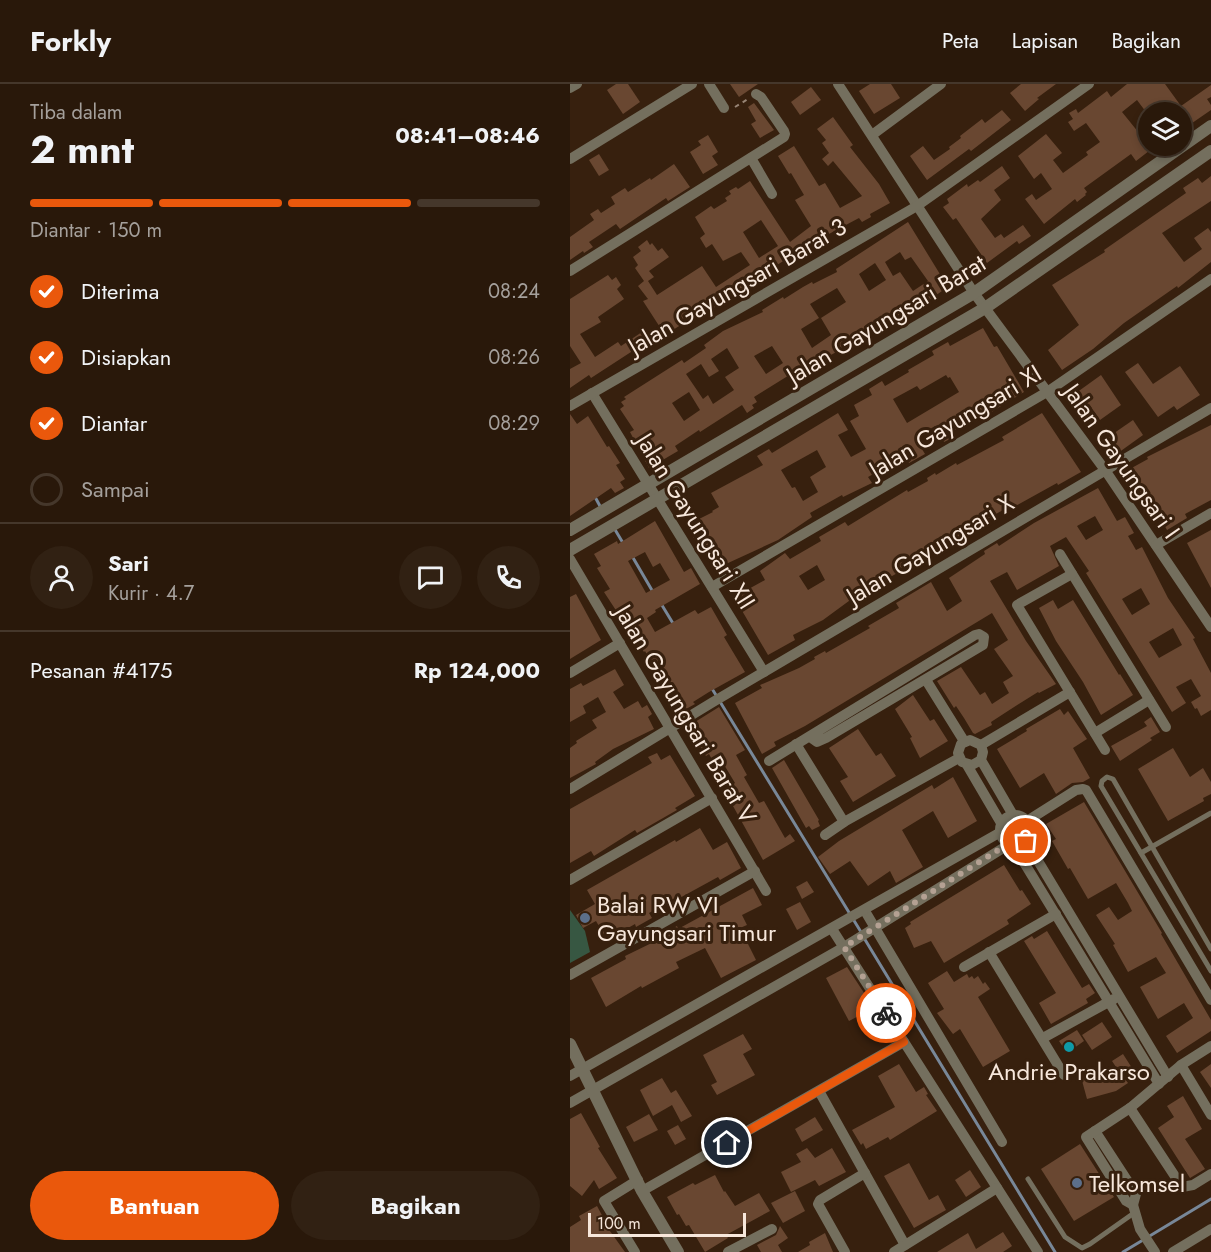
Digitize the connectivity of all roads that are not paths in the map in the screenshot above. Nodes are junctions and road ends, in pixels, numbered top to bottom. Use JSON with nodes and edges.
{"nodes":[{"id":1,"x":577,"y":84,"type":"edge"},
{"id":2,"x":692,"y":84,"type":"edge"},
{"id":3,"x":709,"y":84,"type":"edge"},
{"id":4,"x":838,"y":84,"type":"edge"},
{"id":5,"x":941,"y":84,"type":"edge"},
{"id":6,"x":1089,"y":84,"type":"edge"},
{"id":7,"x":570,"y":88,"type":"edge"},
{"id":8,"x":756,"y":94,"type":"road end"},
{"id":9,"x":724,"y":108,"type":"road end"},
{"id":10,"x":1211,"y":126,"type":"edge"},
{"id":11,"x":872,"y":135,"type":"junction"},
{"id":12,"x":1211,"y":151,"type":"edge"},
{"id":13,"x":751,"y":158,"type":"junction"},
{"id":14,"x":570,"y":159,"type":"edge"},
{"id":15,"x":772,"y":194,"type":"dead end"},
{"id":16,"x":920,"y":204,"type":"junction"},
{"id":17,"x":570,"y":271,"type":"edge"},
{"id":18,"x":1211,"y":279,"type":"edge"},
{"id":19,"x":975,"y":293,"type":"junction"},
{"id":20,"x":985,"y":308,"type":"junction"},
{"id":21,"x":1047,"y":392,"type":"junction"},
{"id":22,"x":592,"y":393,"type":"junction"},
{"id":23,"x":570,"y":406,"type":"edge"},
{"id":24,"x":1211,"y":408,"type":"edge"},
{"id":25,"x":1105,"y":470,"type":"junction"},
{"id":26,"x":648,"y":484,"type":"junction"},
{"id":27,"x":657,"y":498,"type":"junction"},
{"id":28,"x":1211,"y":513,"type":"edge"},
{"id":29,"x":570,"y":530,"type":"edge"},
{"id":30,"x":1156,"y":545,"type":"junction"},
{"id":31,"x":570,"y":550,"type":"edge"},
{"id":32,"x":1060,"y":554,"type":"dead end"},
{"id":33,"x":570,"y":559,"type":"edge"},
{"id":34,"x":1072,"y":574,"type":"junction"},
{"id":35,"x":712,"y":588,"type":"junction"},
{"id":36,"x":1211,"y":627,"type":"edge"},
{"id":37,"x":620,"y":643,"type":"junction"},
{"id":38,"x":764,"y":672,"type":"junction"},
{"id":39,"x":570,"y":673,"type":"edge"},
{"id":40,"x":926,"y":680,"type":"junction"},
{"id":41,"x":1070,"y":692,"type":"junction"},
{"id":42,"x":1149,"y":700,"type":"junction"},
{"id":43,"x":1166,"y":727,"type":"dead end"},
{"id":44,"x":670,"y":728,"type":"junction"},
{"id":45,"x":1095,"y":733,"type":"junction"},
{"id":46,"x":810,"y":737,"type":"junction"},
{"id":47,"x":964,"y":741,"type":"junction"},
{"id":48,"x":796,"y":744,"type":"junction"},
{"id":49,"x":981,"y":745,"type":"junction"},
{"id":50,"x":1105,"y":750,"type":"dead end"},
{"id":51,"x":981,"y":760,"type":"junction"},
{"id":52,"x":769,"y":761,"type":"dead end"},
{"id":53,"x":963,"y":761,"type":"junction"},
{"id":54,"x":570,"y":789,"type":"edge"},
{"id":55,"x":712,"y":798,"type":"junction"},
{"id":56,"x":1211,"y":813,"type":"edge"},
{"id":57,"x":1013,"y":815,"type":"junction"},
{"id":58,"x":1027,"y":821,"type":"junction"},
{"id":59,"x":844,"y":822,"type":"junction"},
{"id":60,"x":1000,"y":828,"type":"junction"},
{"id":61,"x":825,"y":835,"type":"dead end"},
{"id":62,"x":1026,"y":841,"type":"junction"},
{"id":63,"x":1011,"y":845,"type":"junction"},
{"id":64,"x":1152,"y":847,"type":"junction"},
{"id":65,"x":1141,"y":853,"type":"junction"},
{"id":66,"x":754,"y":871,"type":"junction"},
{"id":67,"x":570,"y":880,"type":"edge"},
{"id":68,"x":766,"y":891,"type":"dead end"},
{"id":69,"x":862,"y":912,"type":"junction"},
{"id":70,"x":1056,"y":914,"type":"junction"},
{"id":71,"x":836,"y":927,"type":"junction"},
{"id":72,"x":872,"y":931,"type":"junction"},
{"id":73,"x":848,"y":945,"type":"junction"},
{"id":74,"x":1211,"y":949,"type":"edge"},
{"id":75,"x":988,"y":952,"type":"junction"},
{"id":76,"x":964,"y":968,"type":"dead end"},
{"id":77,"x":1210,"y":969,"type":"edge"},
{"id":78,"x":570,"y":975,"type":"edge"},
{"id":79,"x":1114,"y":999,"type":"junction"},
{"id":80,"x":1211,"y":1000,"type":"edge"},
{"id":81,"x":1043,"y":1038,"type":"junction"},
{"id":82,"x":904,"y":1042,"type":"junction"},
{"id":83,"x":570,"y":1044,"type":"edge"},
{"id":84,"x":1211,"y":1046,"type":"edge"},
{"id":85,"x":1181,"y":1065,"type":"junction"},
{"id":86,"x":583,"y":1069,"type":"junction"},
{"id":87,"x":1064,"y":1075,"type":"dead end"},
{"id":88,"x":570,"y":1076,"type":"edge"},
{"id":89,"x":1168,"y":1077,"type":"junction"},
{"id":90,"x":1159,"y":1084,"type":"junction"},
{"id":91,"x":592,"y":1091,"type":"junction"},
{"id":92,"x":819,"y":1091,"type":"junction"},
{"id":93,"x":570,"y":1103,"type":"edge"},
{"id":94,"x":1130,"y":1108,"type":"junction"},
{"id":95,"x":1211,"y":1115,"type":"edge"},
{"id":96,"x":1002,"y":1142,"type":"dead end"},
{"id":97,"x":865,"y":1173,"type":"junction"},
{"id":98,"x":1211,"y":1174,"type":"edge"},
{"id":99,"x":1028,"y":1179,"type":"dead end"},
{"id":100,"x":640,"y":1186,"type":"junction"},
{"id":101,"x":997,"y":1188,"type":"junction"},
{"id":102,"x":1133,"y":1209,"type":"junction"},
{"id":103,"x":771,"y":1229,"type":"dead end"},
{"id":104,"x":1211,"y":1229,"type":"edge"},
{"id":105,"x":905,"y":1245,"type":"junction"},
{"id":106,"x":1154,"y":1250,"type":"edge"},
{"id":107,"x":635,"y":1252,"type":"edge"},
{"id":108,"x":678,"y":1252,"type":"edge"},
{"id":109,"x":728,"y":1252,"type":"edge"},
{"id":110,"x":845,"y":1252,"type":"edge"},
{"id":111,"x":894,"y":1252,"type":"edge"},
{"id":112,"x":1038,"y":1252,"type":"edge"},
{"id":113,"x":1173,"y":1252,"type":"edge"}],
"edges":[{"from":1,"to":7,"type":"street"},
{"from":2,"to":14,"type":"street"},
{"from":3,"to":9,"type":"street"},
{"from":4,"to":11,"type":"street","name":"Jalan Gayungsari I"},
{"from":5,"to":11,"type":"street"},
{"from":6,"to":16,"type":"street","name":"Jalan Gayungsari Barat 3"},
{"from":8,"to":13,"type":"street"},
{"from":10,"to":19,"type":"street","name":"Jalan Gayungsari Barat"},
{"from":11,"to":16,"type":"street","name":"Jalan Gayungsari I"},
{"from":12,"to":20,"type":"street","name":"Jalan Gayungsari Barat"},
{"from":13,"to":15,"type":"street"},
{"from":13,"to":17,"type":"street"},
{"from":16,"to":19,"type":"street","name":"Jalan Gayungsari I"},
{"from":16,"to":22,"type":"street","name":"Jalan Gayungsari Barat 3"},
{"from":18,"to":21,"type":"street","name":"Jalan Gayungsari XI"},
{"from":19,"to":20,"type":"street","name":"Jalan Gayungsari I"},
{"from":19,"to":26,"type":"street","name":"Jalan Gayungsari Barat"},
{"from":20,"to":21,"type":"street","name":"Jalan Gayungsari I"},
{"from":20,"to":27,"type":"street","name":"Jalan Gayungsari Barat"},
{"from":21,"to":25,"type":"street","name":"Jalan Gayungsari I"},
{"from":21,"to":35,"type":"street","name":"Jalan Gayungsari XI"},
{"from":22,"to":23,"type":"street","name":"Jalan Gayungsari Barat 3"},
{"from":22,"to":26,"type":"street","name":"Jalan Gayungsari XII"},
{"from":24,"to":25,"type":"street","name":"Jalan Gayungsari X"},
{"from":25,"to":30,"type":"street","name":"Jalan Gayungsari I"},
{"from":25,"to":38,"type":"street","name":"Jalan Gayungsari X"},
{"from":26,"to":27,"type":"street","name":"Jalan Gayungsari XII"},
{"from":26,"to":29,"type":"street","name":"Jalan Gayungsari Barat"},
{"from":27,"to":31,"type":"street","name":"Jalan Gayungsari Barat"},
{"from":27,"to":35,"type":"street","name":"Jalan Gayungsari XII"},
{"from":28,"to":30,"type":"street"},
{"from":30,"to":36,"type":"street","name":"Jalan Gayungsari I"},
{"from":32,"to":34,"type":"street"},
{"from":33,"to":37,"type":"street","name":"Jalan Gayungsari Barat V"},
{"from":34,"to":41,"type":"street"},
{"from":34,"to":42,"type":"street"},
{"from":35,"to":38,"type":"street","name":"Jalan Gayungsari XII"},
{"from":37,"to":39,"type":"street"},
{"from":37,"to":44,"type":"street","name":"Jalan Gayungsari Barat V"},
{"from":38,"to":44,"type":"street","name":"Jalan Gayungsari X"},
{"from":40,"to":46,"type":"street"},
{"from":40,"to":46,"type":"street"},
{"from":40,"to":47,"type":"street"},
{"from":41,"to":45,"type":"street"},
{"from":41,"to":49,"type":"street"},
{"from":42,"to":43,"type":"street"},
{"from":42,"to":45,"type":"street"},
{"from":44,"to":54,"type":"street","name":"Jalan Gayungsari X"},
{"from":44,"to":55,"type":"street","name":"Jalan Gayungsari Barat V"},
{"from":45,"to":50,"type":"street"},
{"from":46,"to":48,"type":"street"},
{"from":47,"to":49,"type":"street"},
{"from":47,"to":53,"type":"street"},
{"from":48,"to":52,"type":"street"},
{"from":48,"to":59,"type":"street"},
{"from":49,"to":51,"type":"street"},
{"from":51,"to":53,"type":"street"},
{"from":51,"to":57,"type":"street"},
{"from":53,"to":59,"type":"street"},
{"from":53,"to":60,"type":"street"},
{"from":55,"to":66,"type":"street","name":"Jalan Gayungsari Barat V"},
{"from":55,"to":67,"type":"street"},
{"from":56,"to":64,"type":"lane"},
{"from":57,"to":58,"type":"street"},
{"from":57,"to":60,"type":"street"},
{"from":58,"to":62,"type":"street"},
{"from":58,"to":80,"type":"street"},
{"from":59,"to":61,"type":"street"},
{"from":60,"to":63,"type":"street"},
{"from":60,"to":69,"type":"street"},
{"from":62,"to":63,"type":"street"},
{"from":62,"to":79,"type":"street"},
{"from":63,"to":70,"type":"street"},
{"from":63,"to":72,"type":"street"},
{"from":64,"to":65,"type":"lane"},
{"from":64,"to":65,"type":"lane"},
{"from":64,"to":74,"type":"lane"},
{"from":65,"to":77,"type":"lane"},
{"from":66,"to":68,"type":"street","name":"Jalan Gayungsari Barat V"},
{"from":66,"to":78,"type":"street"},
{"from":69,"to":71,"type":"street"},
{"from":69,"to":72,"type":"street"},
{"from":70,"to":75,"type":"street"},
{"from":70,"to":79,"type":"street"},
{"from":71,"to":73,"type":"street"},
{"from":71,"to":86,"type":"street"},
{"from":72,"to":73,"type":"street"},
{"from":72,"to":96,"type":"street"},
{"from":73,"to":82,"type":"street"},
{"from":73,"to":91,"type":"street"},
{"from":75,"to":76,"type":"street"},
{"from":75,"to":81,"type":"street"},
{"from":79,"to":81,"type":"street"},
{"from":79,"to":89,"type":"street"},
{"from":79,"to":90,"type":"street"},
{"from":81,"to":87,"type":"street"},
{"from":82,"to":92,"type":"street"},
{"from":82,"to":101,"type":"street"},
{"from":83,"to":86,"type":"street"},
{"from":84,"to":85,"type":"street"},
{"from":85,"to":89,"type":"street"},
{"from":85,"to":95,"type":"street"},
{"from":86,"to":88,"type":"street"},
{"from":86,"to":91,"type":"street"},
{"from":89,"to":90,"type":"street"},
{"from":90,"to":94,"type":"street"},
{"from":91,"to":93,"type":"street"},
{"from":91,"to":100,"type":"street"},
{"from":92,"to":97,"type":"street"},
{"from":92,"to":100,"type":"street"},
{"from":94,"to":98,"type":"street"},
{"from":94,"to":102,"type":"street"},
{"from":97,"to":105,"type":"street"},
{"from":97,"to":110,"type":"street"},
{"from":99,"to":102,"type":"lane"},
{"from":100,"to":107,"type":"street"},
{"from":100,"to":108,"type":"street"},
{"from":101,"to":105,"type":"street"},
{"from":101,"to":112,"type":"street"},
{"from":102,"to":106,"type":"street"},
{"from":103,"to":109,"type":"street"},
{"from":104,"to":113,"type":"street"},
{"from":105,"to":111,"type":"street"}]}
